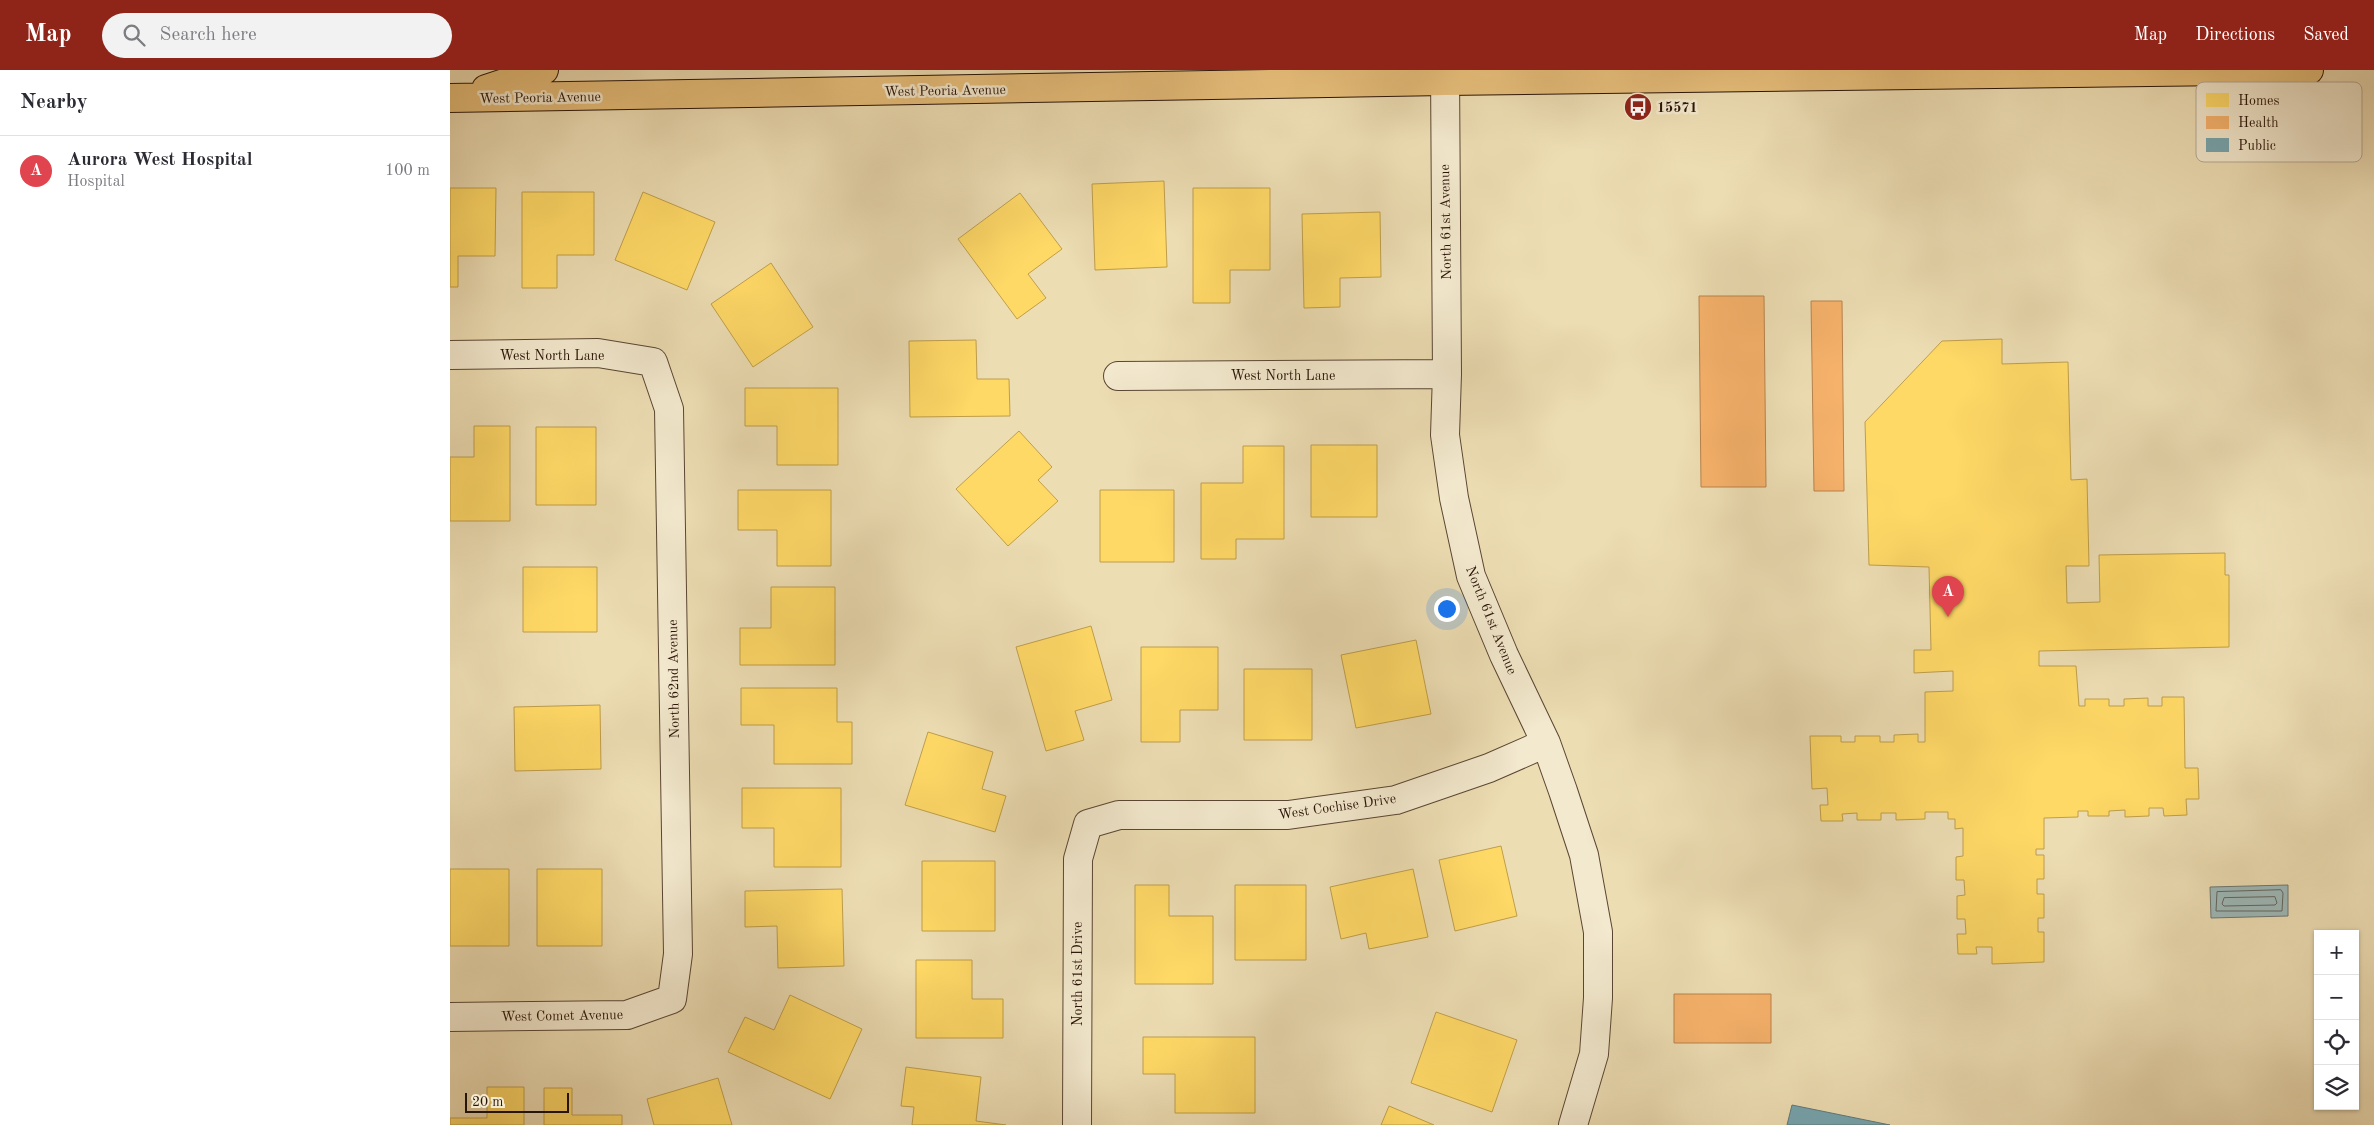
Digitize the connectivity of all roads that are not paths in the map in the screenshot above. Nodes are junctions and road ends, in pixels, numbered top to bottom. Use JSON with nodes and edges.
{"nodes":[{"id":1,"x":544,"y":70,"type":"edge"},
{"id":2,"x":2309,"y":70,"type":"edge"},
{"id":3,"x":1968,"y":72,"type":"edge"},
{"id":4,"x":1445,"y":75,"type":"edge"},
{"id":5,"x":453,"y":98,"type":"edge"},
{"id":6,"x":450,"y":355,"type":"edge"},
{"id":7,"x":653,"y":362,"type":"joint"},
{"id":8,"x":1447,"y":374,"type":"junction"},
{"id":9,"x":1118,"y":376,"type":"dead end"},
{"id":10,"x":1546,"y":743,"type":"junction"},
{"id":11,"x":1088,"y":824,"type":"joint"},
{"id":12,"x":672,"y":999,"type":"joint"},
{"id":13,"x":450,"y":1017,"type":"edge"},
{"id":14,"x":1076,"y":1125,"type":"edge"},
{"id":15,"x":1573,"y":1125,"type":"edge"}],
"edges":[{"from":1,"to":5,"type":"main road"},
{"from":2,"to":3,"type":"main road","name":"West Peoria Avenue"},
{"from":3,"to":4,"type":"main road","name":"West Peoria Avenue"},
{"from":4,"to":5,"type":"main road","name":"West Peoria Avenue"},
{"from":4,"to":8,"type":"street","name":"North 61st Avenue"},
{"from":6,"to":7,"type":"street","name":"West North Lane"},
{"from":7,"to":12,"type":"street","name":"North 62nd Avenue"},
{"from":8,"to":9,"type":"street","name":"West North Lane"},
{"from":8,"to":10,"type":"street","name":"North 61st Avenue"},
{"from":10,"to":11,"type":"street","name":"West Cochise Drive"},
{"from":10,"to":15,"type":"street","name":"North 61st Avenue"},
{"from":11,"to":14,"type":"street","name":"North 61st Drive"},
{"from":12,"to":13,"type":"street","name":"West Comet Avenue"}]}
